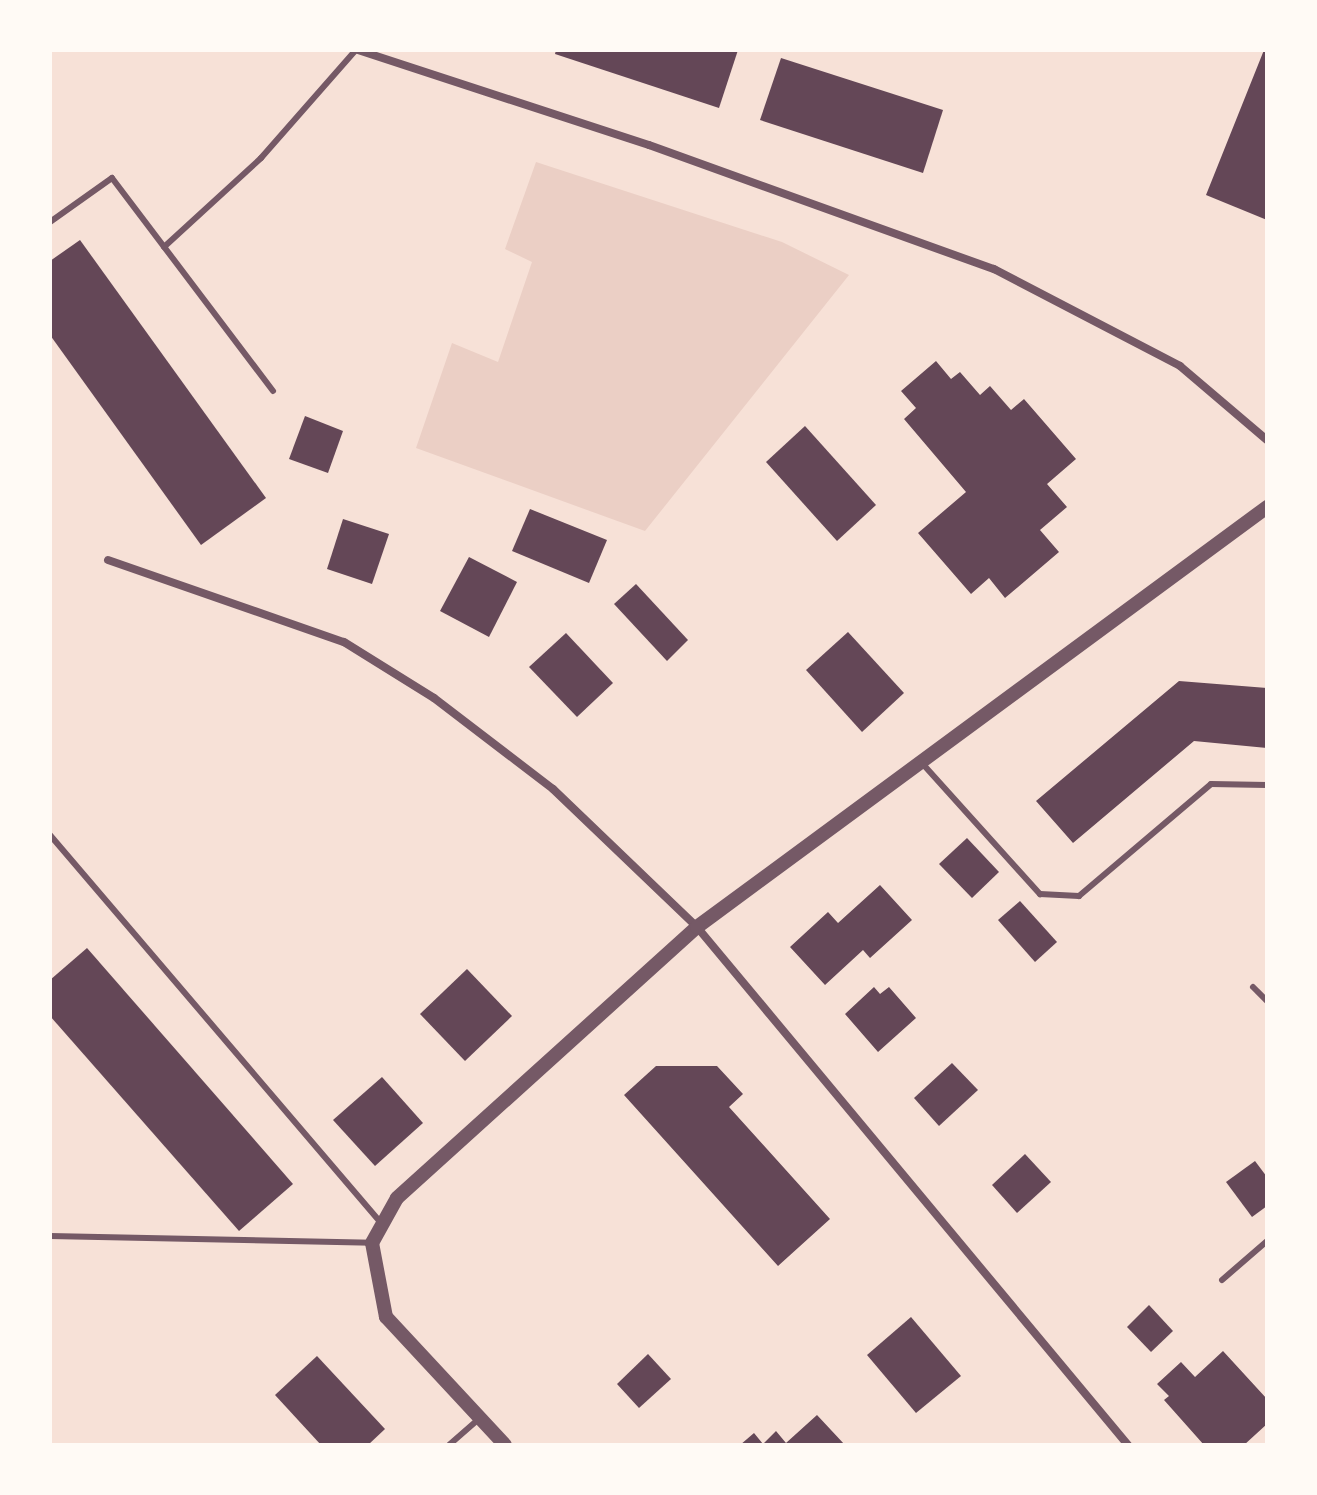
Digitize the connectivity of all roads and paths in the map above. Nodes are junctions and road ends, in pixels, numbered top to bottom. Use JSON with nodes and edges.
{"nodes":[{"id":1,"x":357,"y":50,"type":"edge"},
{"id":2,"x":50,"y":222,"type":"edge"},
{"id":3,"x":164,"y":247,"type":"junction"},
{"id":4,"x":273,"y":391,"type":"dead end"},
{"id":5,"x":1267,"y":440,"type":"edge"},
{"id":6,"x":1267,"y":507,"type":"edge"},
{"id":7,"x":108,"y":560,"type":"dead end"},
{"id":8,"x":921,"y":762,"type":"junction"},
{"id":9,"x":1267,"y":785,"type":"edge"},
{"id":10,"x":50,"y":835,"type":"edge"},
{"id":11,"x":697,"y":927,"type":"junction"},
{"id":12,"x":1253,"y":987,"type":"dead end"},
{"id":13,"x":1267,"y":1001,"type":"edge"},
{"id":14,"x":382,"y":1224,"type":"junction"},
{"id":15,"x":50,"y":1236,"type":"edge"},
{"id":16,"x":1267,"y":1241,"type":"edge"},
{"id":17,"x":372,"y":1243,"type":"junction"},
{"id":18,"x":1222,"y":1280,"type":"dead end"},
{"id":19,"x":480,"y":1418,"type":"junction"},
{"id":20,"x":449,"y":1445,"type":"edge"},
{"id":21,"x":505,"y":1445,"type":"edge"},
{"id":22,"x":1128,"y":1445,"type":"edge"}],
"edges":[{"from":1,"to":3,"type":"lane"},
{"from":1,"to":5,"type":"street"},
{"from":2,"to":3,"type":"lane"},
{"from":3,"to":4,"type":"lane"},
{"from":6,"to":8,"type":"street"},
{"from":7,"to":11,"type":"street"},
{"from":8,"to":9,"type":"lane"},
{"from":8,"to":11,"type":"street"},
{"from":10,"to":14,"type":"lane"},
{"from":11,"to":14,"type":"street"},
{"from":11,"to":22,"type":"street"},
{"from":12,"to":13,"type":"lane"},
{"from":14,"to":17,"type":"street"},
{"from":15,"to":17,"type":"lane"},
{"from":16,"to":18,"type":"lane"},
{"from":17,"to":19,"type":"street"},
{"from":19,"to":20,"type":"lane"},
{"from":19,"to":21,"type":"street"}]}
